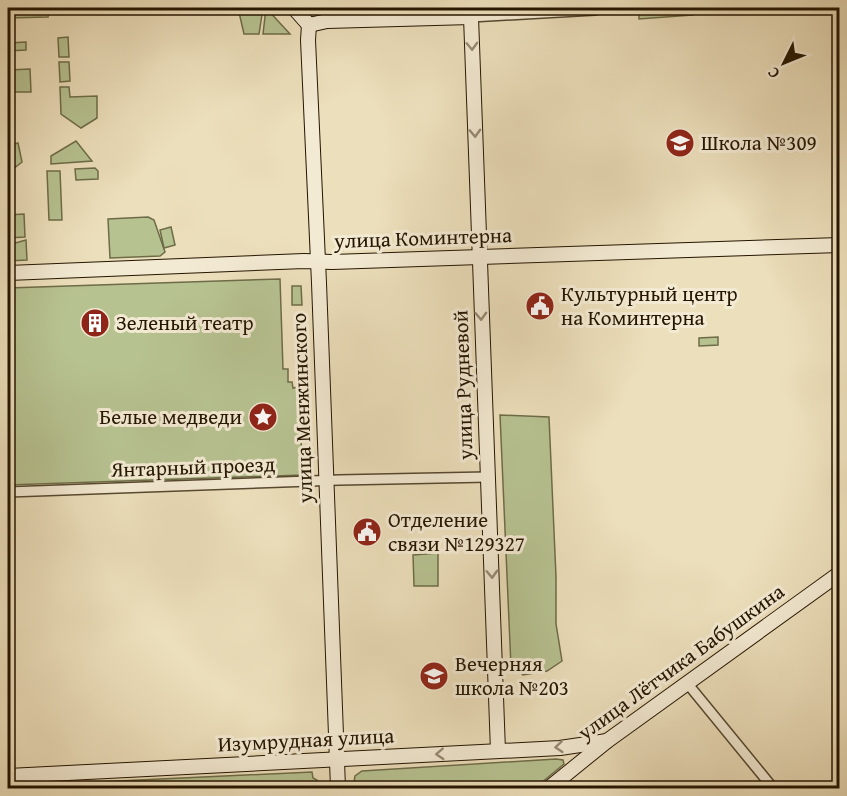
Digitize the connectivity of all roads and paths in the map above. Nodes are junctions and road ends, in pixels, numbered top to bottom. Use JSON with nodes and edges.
{"nodes":[{"id":1,"x":294,"y":8,"type":"edge"},
{"id":2,"x":604,"y":8,"type":"edge"},
{"id":3,"x":471,"y":16,"type":"junction"},
{"id":4,"x":309,"y":25,"type":"junction"},
{"id":5,"x":840,"y":245,"type":"edge"},
{"id":6,"x":479,"y":257,"type":"junction"},
{"id":7,"x":318,"y":262,"type":"junction"},
{"id":8,"x":8,"y":273,"type":"edge"},
{"id":9,"x":488,"y":477,"type":"junction"},
{"id":10,"x":326,"y":480,"type":"junction"},
{"id":11,"x":8,"y":492,"type":"edge"},
{"id":12,"x":840,"y":573,"type":"edge"},
{"id":13,"x":687,"y":683,"type":"junction"},
{"id":14,"x":607,"y":741,"type":"junction"},
{"id":15,"x":498,"y":751,"type":"junction"},
{"id":16,"x":336,"y":759,"type":"junction"},
{"id":17,"x":8,"y":776,"type":"edge"},
{"id":18,"x":338,"y":789,"type":"edge"},
{"id":19,"x":549,"y":789,"type":"edge"},
{"id":20,"x":772,"y":789,"type":"edge"}],
"edges":[{"from":1,"to":4,"type":"street"},
{"from":2,"to":3,"type":"street"},
{"from":3,"to":4,"type":"street"},
{"from":3,"to":6,"type":"street","name":"улица Рудневой","one_way":true},
{"from":4,"to":7,"type":"street","name":"улица Менжинского"},
{"from":5,"to":6,"type":"street","name":"улица Коминтерна"},
{"from":6,"to":7,"type":"street","name":"улица Коминтерна"},
{"from":6,"to":9,"type":"street","name":"улица Рудневой","one_way":true},
{"from":7,"to":8,"type":"street","name":"улица Коминтерна"},
{"from":7,"to":10,"type":"street","name":"улица Менжинского"},
{"from":9,"to":10,"type":"street","name":"Янтарный проезд"},
{"from":9,"to":15,"type":"street","name":"улица Рудневой","one_way":true},
{"from":10,"to":11,"type":"street","name":"Янтарный проезд"},
{"from":10,"to":16,"type":"street","name":"улица Менжинского"},
{"from":12,"to":13,"type":"street","name":"улица Лётчика Бабушкина"},
{"from":13,"to":14,"type":"street","name":"улица Лётчика Бабушкина"},
{"from":13,"to":20,"type":"street"},
{"from":14,"to":15,"type":"street","name":"Изумрудная улица","one_way":true},
{"from":14,"to":19,"type":"street","name":"улица Лётчика Бабушкина"},
{"from":15,"to":16,"type":"street","name":"Изумрудная улица","one_way":true},
{"from":16,"to":17,"type":"street","name":"Изумрудная улица"},
{"from":16,"to":18,"type":"street","name":"улица Менжинского"}]}
